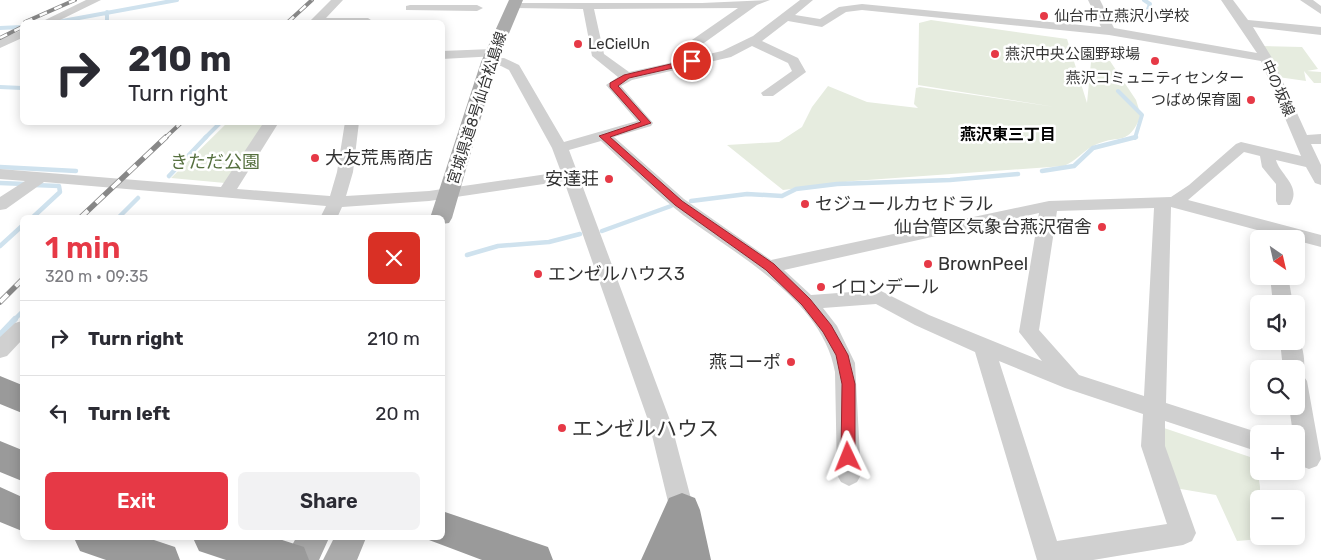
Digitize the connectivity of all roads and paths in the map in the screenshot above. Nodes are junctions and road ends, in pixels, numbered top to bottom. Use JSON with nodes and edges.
{"nodes":[{"id":1,"x":95,"y":0,"type":"edge"},
{"id":2,"x":337,"y":0,"type":"edge"},
{"id":3,"x":807,"y":0,"type":"edge"},
{"id":4,"x":1094,"y":0,"type":"edge"},
{"id":5,"x":1227,"y":0,"type":"edge"},
{"id":6,"x":1306,"y":0,"type":"edge"},
{"id":7,"x":759,"y":1,"type":"edge"},
{"id":8,"x":515,"y":2,"type":"edge"},
{"id":9,"x":702,"y":3,"type":"edge"},
{"id":10,"x":588,"y":6,"type":"junction"},
{"id":11,"x":409,"y":8,"type":"edge"},
{"id":12,"x":477,"y":8,"type":"dead end"},
{"id":13,"x":1321,"y":11,"type":"edge"},
{"id":14,"x":786,"y":17,"type":"junction"},
{"id":15,"x":52,"y":20,"type":"edge"},
{"id":16,"x":318,"y":20,"type":"edge"},
{"id":17,"x":827,"y":21,"type":"joint"},
{"id":18,"x":1245,"y":23,"type":"junction"},
{"id":19,"x":1108,"y":30,"type":"junction"},
{"id":20,"x":1321,"y":31,"type":"edge"},
{"id":21,"x":20,"y":35,"type":"edge"},
{"id":22,"x":752,"y":41,"type":"junction"},
{"id":23,"x":0,"y":44,"type":"edge"},
{"id":24,"x":445,"y":55,"type":"edge"},
{"id":25,"x":490,"y":58,"type":"junction"},
{"id":26,"x":1266,"y":58,"type":"junction"},
{"id":27,"x":675,"y":65,"type":"junction"},
{"id":28,"x":627,"y":76,"type":"junction"},
{"id":29,"x":768,"y":93,"type":"dead end"},
{"id":30,"x":270,"y":125,"type":"edge"},
{"id":31,"x":352,"y":125,"type":"edge"},
{"id":32,"x":604,"y":136,"type":"junction"},
{"id":33,"x":1321,"y":139,"type":"edge"},
{"id":34,"x":1301,"y":140,"type":"junction"},
{"id":35,"x":560,"y":148,"type":"junction"},
{"id":36,"x":1267,"y":153,"type":"junction"},
{"id":37,"x":1311,"y":163,"type":"junction"},
{"id":38,"x":0,"y":174,"type":"edge"},
{"id":39,"x":569,"y":176,"type":"junction"},
{"id":40,"x":1321,"y":180,"type":"edge"},
{"id":41,"x":33,"y":182,"type":"junction"},
{"id":42,"x":450,"y":192,"type":"junction"},
{"id":43,"x":226,"y":193,"type":"junction"},
{"id":44,"x":1284,"y":201,"type":"dead end"},
{"id":45,"x":337,"y":202,"type":"junction"},
{"id":46,"x":1169,"y":202,"type":"junction"},
{"id":47,"x":0,"y":205,"type":"edge"},
{"id":48,"x":1049,"y":206,"type":"junction"},
{"id":49,"x":330,"y":215,"type":"edge"},
{"id":50,"x":442,"y":215,"type":"edge"},
{"id":51,"x":1261,"y":230,"type":"edge"},
{"id":52,"x":1305,"y":238,"type":"edge"},
{"id":53,"x":1321,"y":241,"type":"edge"},
{"id":54,"x":770,"y":267,"type":"junction"},
{"id":55,"x":806,"y":302,"type":"junction"},
{"id":56,"x":20,"y":330,"type":"edge"},
{"id":57,"x":984,"y":347,"type":"junction"},
{"id":58,"x":0,"y":350,"type":"edge"},
{"id":59,"x":1073,"y":382,"type":"junction"},
{"id":60,"x":0,"y":389,"type":"edge"},
{"id":61,"x":20,"y":399,"type":"edge"},
{"id":62,"x":1153,"y":407,"type":"junction"},
{"id":63,"x":1302,"y":415,"type":"edge"},
{"id":64,"x":1250,"y":439,"type":"edge"},
{"id":65,"x":0,"y":456,"type":"edge"},
{"id":66,"x":1309,"y":459,"type":"edge"},
{"id":67,"x":20,"y":465,"type":"edge"},
{"id":68,"x":849,"y":475,"type":"dead end"},
{"id":69,"x":0,"y":504,"type":"edge"},
{"id":70,"x":682,"y":510,"type":"junction"},
{"id":71,"x":20,"y":513,"type":"edge"},
{"id":72,"x":445,"y":529,"type":"edge"},
{"id":73,"x":99,"y":540,"type":"edge"},
{"id":74,"x":220,"y":540,"type":"edge"},
{"id":75,"x":311,"y":540,"type":"edge"},
{"id":76,"x":349,"y":540,"type":"edge"},
{"id":77,"x":291,"y":559,"type":"edge"},
{"id":78,"x":162,"y":560,"type":"edge"},
{"id":79,"x":340,"y":560,"type":"edge"},
{"id":80,"x":534,"y":560,"type":"edge"},
{"id":81,"x":660,"y":560,"type":"edge"},
{"id":82,"x":692,"y":560,"type":"edge"}],
"edges":[{"from":1,"to":15,"type":"street"},
{"from":2,"to":16,"type":"street"},
{"from":3,"to":14,"type":"street"},
{"from":4,"to":19,"type":"street"},
{"from":5,"to":18,"type":"street","name":"中の坂線"},
{"from":6,"to":13,"type":"street"},
{"from":7,"to":9,"type":"street"},
{"from":7,"to":27,"type":"street"},
{"from":8,"to":10,"type":"street"},
{"from":8,"to":25,"type":"main road","name":"宮城県道8号仙台松島線"},
{"from":9,"to":10,"type":"street"},
{"from":10,"to":28,"type":"street"},
{"from":11,"to":12,"type":"street"},
{"from":14,"to":17,"type":"street"},
{"from":14,"to":22,"type":"street"},
{"from":17,"to":19,"type":"street"},
{"from":18,"to":20,"type":"street"},
{"from":18,"to":26,"type":"street","name":"中の坂線"},
{"from":19,"to":26,"type":"street"},
{"from":21,"to":23,"type":"street"},
{"from":22,"to":27,"type":"street"},
{"from":22,"to":29,"type":"street"},
{"from":24,"to":25,"type":"street"},
{"from":25,"to":35,"type":"street"},
{"from":25,"to":42,"type":"main road","name":"宮城県道8号仙台松島線"},
{"from":26,"to":34,"type":"street","name":"中の坂線"},
{"from":27,"to":28,"type":"street"},
{"from":28,"to":32,"type":"street"},
{"from":30,"to":43,"type":"street"},
{"from":31,"to":45,"type":"street"},
{"from":32,"to":35,"type":"street"},
{"from":32,"to":54,"type":"street"},
{"from":33,"to":34,"type":"street"},
{"from":34,"to":37,"type":"street","name":"中の坂線"},
{"from":35,"to":39,"type":"street"},
{"from":36,"to":37,"type":"street"},
{"from":36,"to":44,"type":"street"},
{"from":36,"to":46,"type":"street"},
{"from":37,"to":40,"type":"street","name":"中の坂線"},
{"from":38,"to":41,"type":"street"},
{"from":39,"to":42,"type":"street"},
{"from":39,"to":70,"type":"street"},
{"from":41,"to":43,"type":"street"},
{"from":41,"to":47,"type":"street"},
{"from":42,"to":45,"type":"street"},
{"from":42,"to":50,"type":"main road","name":"宮城県道8号仙台松島線"},
{"from":43,"to":45,"type":"street"},
{"from":45,"to":49,"type":"street"},
{"from":46,"to":48,"type":"street"},
{"from":46,"to":51,"type":"street"},
{"from":46,"to":62,"type":"street"},
{"from":48,"to":54,"type":"street"},
{"from":48,"to":59,"type":"street"},
{"from":52,"to":53,"type":"street"},
{"from":54,"to":55,"type":"street"},
{"from":55,"to":57,"type":"street"},
{"from":55,"to":68,"type":"street"},
{"from":56,"to":58,"type":"street"},
{"from":57,"to":59,"type":"street"},
{"from":57,"to":62,"type":"street"},
{"from":59,"to":62,"type":"street"},
{"from":60,"to":61,"type":"highway"},
{"from":62,"to":64,"type":"street"},
{"from":63,"to":66,"type":"street"},
{"from":65,"to":67,"type":"highway"},
{"from":69,"to":71,"type":"highway"},
{"from":70,"to":81,"type":"highway"},
{"from":70,"to":82,"type":"highway"},
{"from":72,"to":80,"type":"highway"},
{"from":73,"to":78,"type":"highway"},
{"from":74,"to":77,"type":"highway"},
{"from":75,"to":77,"type":"main road"},
{"from":76,"to":79,"type":"main road"}]}
